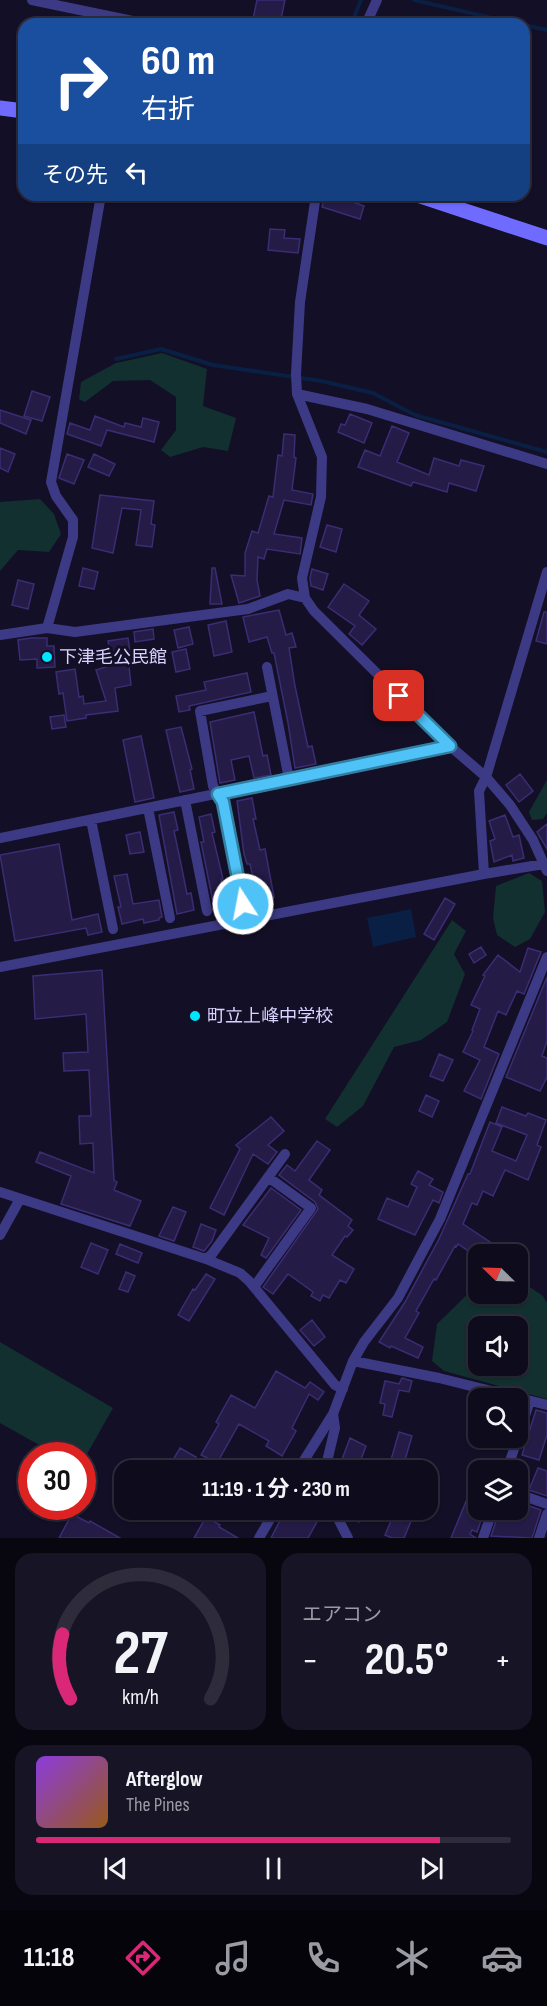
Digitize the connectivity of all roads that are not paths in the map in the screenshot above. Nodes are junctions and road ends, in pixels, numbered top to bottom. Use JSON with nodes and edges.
{"nodes":[{"id":1,"x":32,"y":0,"type":"edge"},
{"id":2,"x":376,"y":0,"type":"edge"},
{"id":3,"x":117,"y":18,"type":"edge"},
{"id":4,"x":368,"y":18,"type":"edge"},
{"id":5,"x":0,"y":108,"type":"edge"},
{"id":6,"x":18,"y":110,"type":"edge"},
{"id":7,"x":100,"y":201,"type":"edge"},
{"id":8,"x":315,"y":201,"type":"edge"},
{"id":9,"x":435,"y":201,"type":"edge"},
{"id":10,"x":547,"y":238,"type":"edge"},
{"id":11,"x":297,"y":394,"type":"junction"},
{"id":12,"x":547,"y":464,"type":"edge"},
{"id":13,"x":547,"y":572,"type":"edge"},
{"id":14,"x":304,"y":598,"type":"junction"},
{"id":15,"x":47,"y":628,"type":"junction"},
{"id":16,"x":0,"y":635,"type":"edge"},
{"id":17,"x":267,"y":668,"type":"dead end"},
{"id":18,"x":272,"y":696,"type":"junction"},
{"id":19,"x":450,"y":746,"type":"junction"},
{"id":20,"x":486,"y":777,"type":"junction"},
{"id":21,"x":289,"y":779,"type":"junction"},
{"id":22,"x":218,"y":794,"type":"junction"},
{"id":23,"x":185,"y":800,"type":"junction"},
{"id":24,"x":148,"y":808,"type":"junction"},
{"id":25,"x":91,"y":820,"type":"junction"},
{"id":26,"x":0,"y":838,"type":"edge"},
{"id":27,"x":546,"y":868,"type":"edge"},
{"id":28,"x":484,"y":874,"type":"junction"},
{"id":29,"x":243,"y":904,"type":"dead end"},
{"id":30,"x":207,"y":911,"type":"dead end"},
{"id":31,"x":170,"y":918,"type":"dead end"},
{"id":32,"x":113,"y":929,"type":"dead end"},
{"id":33,"x":547,"y":957,"type":"edge"},
{"id":34,"x":0,"y":967,"type":"edge"},
{"id":35,"x":545,"y":973,"type":"edge"},
{"id":36,"x":285,"y":1154,"type":"dead end"},
{"id":37,"x":268,"y":1177,"type":"junction"},
{"id":38,"x":0,"y":1192,"type":"edge"},
{"id":39,"x":20,"y":1199,"type":"junction"},
{"id":40,"x":0,"y":1235,"type":"edge"},
{"id":41,"x":206,"y":1259,"type":"junction"},
{"id":42,"x":254,"y":1287,"type":"junction"},
{"id":43,"x":353,"y":1361,"type":"junction"},
{"id":44,"x":343,"y":1389,"type":"junction"},
{"id":45,"x":530,"y":1401,"type":"junction"},
{"id":46,"x":547,"y":1405,"type":"edge"},
{"id":47,"x":333,"y":1414,"type":"junction"},
{"id":48,"x":304,"y":1460,"type":"edge"},
{"id":49,"x":327,"y":1460,"type":"edge"},
{"id":50,"x":510,"y":1460,"type":"edge"},
{"id":51,"x":528,"y":1497,"type":"edge"},
{"id":52,"x":547,"y":1504,"type":"edge"},
{"id":53,"x":547,"y":1514,"type":"edge"},
{"id":54,"x":270,"y":1520,"type":"edge"},
{"id":55,"x":339,"y":1520,"type":"edge"},
{"id":56,"x":489,"y":1520,"type":"edge"},
{"id":57,"x":259,"y":1538,"type":"edge"},
{"id":58,"x":348,"y":1538,"type":"edge"},
{"id":59,"x":483,"y":1538,"type":"edge"},
{"id":60,"x":539,"y":1538,"type":"edge"}],
"edges":[{"from":1,"to":3,"type":"street"},
{"from":2,"to":4,"type":"street"},
{"from":5,"to":6,"type":"main road"},
{"from":7,"to":15,"type":"street"},
{"from":8,"to":11,"type":"street"},
{"from":9,"to":10,"type":"main road"},
{"from":11,"to":12,"type":"street"},
{"from":11,"to":14,"type":"street"},
{"from":13,"to":20,"type":"street"},
{"from":14,"to":15,"type":"street"},
{"from":14,"to":19,"type":"street"},
{"from":15,"to":16,"type":"street"},
{"from":17,"to":18,"type":"street"},
{"from":18,"to":21,"type":"street"},
{"from":18,"to":22,"type":"street"},
{"from":19,"to":20,"type":"street"},
{"from":19,"to":21,"type":"street"},
{"from":20,"to":27,"type":"street"},
{"from":20,"to":28,"type":"street"},
{"from":21,"to":22,"type":"street"},
{"from":22,"to":23,"type":"street"},
{"from":22,"to":29,"type":"street"},
{"from":23,"to":24,"type":"street"},
{"from":23,"to":30,"type":"street"},
{"from":24,"to":25,"type":"street"},
{"from":24,"to":31,"type":"street"},
{"from":25,"to":26,"type":"street"},
{"from":25,"to":32,"type":"street"},
{"from":27,"to":28,"type":"street"},
{"from":28,"to":34,"type":"street"},
{"from":33,"to":35,"type":"street"},
{"from":35,"to":43,"type":"street"},
{"from":36,"to":37,"type":"street"},
{"from":37,"to":41,"type":"street"},
{"from":37,"to":42,"type":"street"},
{"from":38,"to":39,"type":"street"},
{"from":39,"to":40,"type":"street"},
{"from":39,"to":41,"type":"street"},
{"from":41,"to":42,"type":"street"},
{"from":42,"to":44,"type":"street"},
{"from":43,"to":44,"type":"street"},
{"from":43,"to":45,"type":"street"},
{"from":44,"to":47,"type":"street"},
{"from":45,"to":46,"type":"street"},
{"from":45,"to":50,"type":"street"},
{"from":47,"to":48,"type":"street"},
{"from":47,"to":49,"type":"street"},
{"from":51,"to":52,"type":"street"},
{"from":53,"to":60,"type":"street"},
{"from":54,"to":57,"type":"street"},
{"from":55,"to":58,"type":"street"},
{"from":56,"to":59,"type":"street"}]}
